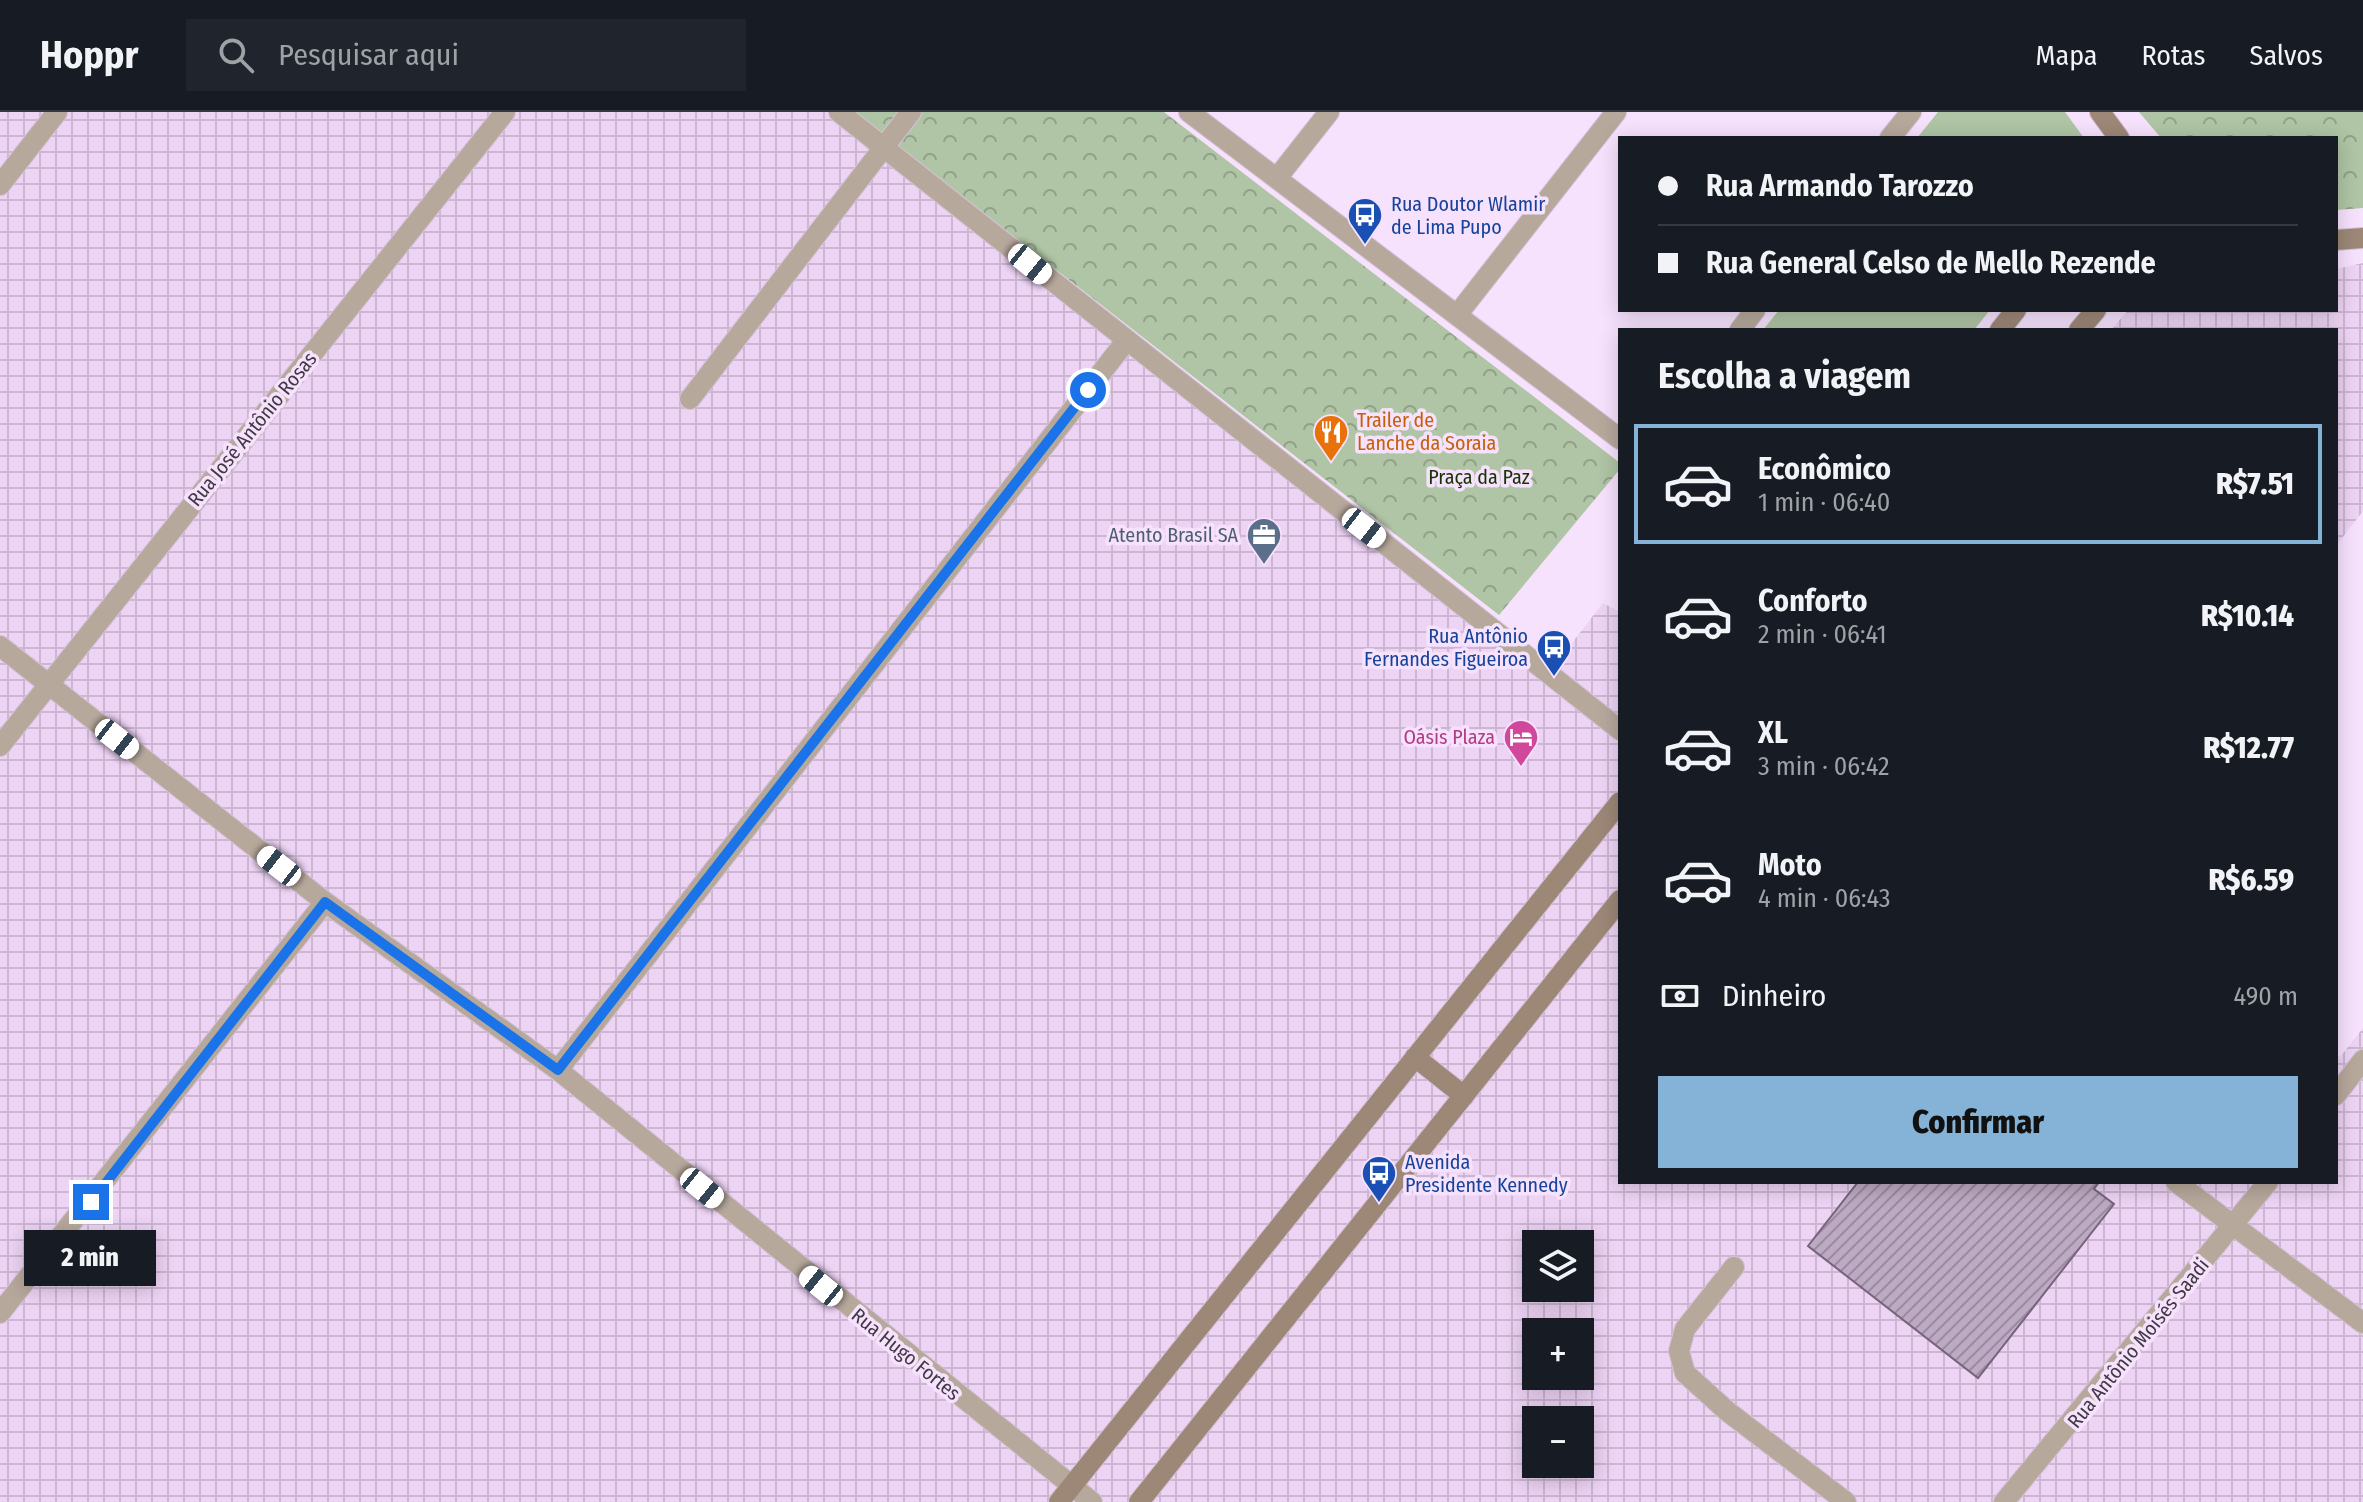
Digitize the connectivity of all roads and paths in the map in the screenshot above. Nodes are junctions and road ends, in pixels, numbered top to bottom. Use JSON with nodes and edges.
{"nodes":[{"id":1,"x":57,"y":112,"type":"edge"},
{"id":2,"x":505,"y":112,"type":"edge"},
{"id":3,"x":839,"y":112,"type":"edge"},
{"id":4,"x":911,"y":112,"type":"edge"},
{"id":5,"x":1189,"y":112,"type":"edge"},
{"id":6,"x":1329,"y":112,"type":"edge"},
{"id":7,"x":1616,"y":112,"type":"edge"},
{"id":8,"x":1911,"y":112,"type":"edge"},
{"id":9,"x":2100,"y":112,"type":"edge"},
{"id":10,"x":1892,"y":136,"type":"edge"},
{"id":11,"x":2118,"y":136,"type":"edge"},
{"id":12,"x":885,"y":148,"type":"junction"},
{"id":13,"x":1277,"y":178,"type":"junction"},
{"id":14,"x":0,"y":185,"type":"edge"},
{"id":15,"x":2363,"y":238,"type":"edge"},
{"id":16,"x":2338,"y":240,"type":"edge"},
{"id":17,"x":2014,"y":312,"type":"edge"},
{"id":18,"x":2094,"y":312,"type":"edge"},
{"id":19,"x":1457,"y":315,"type":"junction"},
{"id":20,"x":2002,"y":328,"type":"edge"},
{"id":21,"x":2081,"y":328,"type":"edge"},
{"id":22,"x":1126,"y":341,"type":"junction"},
{"id":23,"x":690,"y":399,"type":"dead end"},
{"id":24,"x":1618,"y":437,"type":"edge"},
{"id":25,"x":0,"y":646,"type":"edge"},
{"id":26,"x":48,"y":685,"type":"junction"},
{"id":27,"x":1618,"y":728,"type":"edge"},
{"id":28,"x":0,"y":746,"type":"edge"},
{"id":29,"x":1618,"y":804,"type":"edge"},
{"id":30,"x":325,"y":902,"type":"junction"},
{"id":31,"x":1618,"y":903,"type":"edge"},
{"id":32,"x":1415,"y":1057,"type":"junction"},
{"id":33,"x":2363,"y":1060,"type":"edge"},
{"id":34,"x":558,"y":1070,"type":"junction"},
{"id":35,"x":2338,"y":1092,"type":"edge"},
{"id":36,"x":1464,"y":1096,"type":"junction"},
{"id":37,"x":2178,"y":1184,"type":"edge"},
{"id":38,"x":2266,"y":1184,"type":"edge"},
{"id":39,"x":2233,"y":1228,"type":"junction"},
{"id":40,"x":1734,"y":1267,"type":"dead end"},
{"id":41,"x":0,"y":1313,"type":"edge"},
{"id":42,"x":2363,"y":1323,"type":"edge"},
{"id":43,"x":1065,"y":1494,"type":"edge"},
{"id":44,"x":1092,"y":1502,"type":"edge"},
{"id":45,"x":1139,"y":1502,"type":"edge"},
{"id":46,"x":1846,"y":1502,"type":"edge"},
{"id":47,"x":2004,"y":1502,"type":"edge"}],
"edges":[{"from":1,"to":14,"type":"street"},
{"from":2,"to":26,"type":"street","name":"Rua José Antônio Rosas"},
{"from":3,"to":12,"type":"street"},
{"from":4,"to":12,"type":"street"},
{"from":5,"to":13,"type":"street"},
{"from":6,"to":13,"type":"street"},
{"from":7,"to":19,"type":"street"},
{"from":8,"to":10,"type":"street"},
{"from":9,"to":11,"type":"main road"},
{"from":12,"to":22,"type":"street"},
{"from":12,"to":23,"type":"street"},
{"from":13,"to":19,"type":"street"},
{"from":15,"to":16,"type":"main road"},
{"from":17,"to":20,"type":"main road"},
{"from":18,"to":21,"type":"main road"},
{"from":19,"to":24,"type":"street"},
{"from":22,"to":27,"type":"street"},
{"from":22,"to":34,"type":"street"},
{"from":25,"to":26,"type":"street","name":"Rua Hugo Fortes"},
{"from":26,"to":28,"type":"street","name":"Rua José Antônio Rosas"},
{"from":26,"to":30,"type":"street","name":"Rua Hugo Fortes"},
{"from":29,"to":32,"type":"main road"},
{"from":30,"to":34,"type":"street","name":"Rua Hugo Fortes"},
{"from":30,"to":41,"type":"street"},
{"from":31,"to":36,"type":"main road"},
{"from":32,"to":36,"type":"main road"},
{"from":32,"to":43,"type":"main road"},
{"from":33,"to":35,"type":"street"},
{"from":34,"to":43,"type":"street","name":"Rua Hugo Fortes"},
{"from":36,"to":45,"type":"main road"},
{"from":37,"to":39,"type":"street"},
{"from":38,"to":39,"type":"street","name":"Rua Antônio Moisés Saadi"},
{"from":39,"to":42,"type":"street"},
{"from":39,"to":47,"type":"street","name":"Rua Antônio Moisés Saadi"},
{"from":40,"to":46,"type":"street"},
{"from":43,"to":44,"type":"street","name":"Rua Hugo Fortes"}]}
